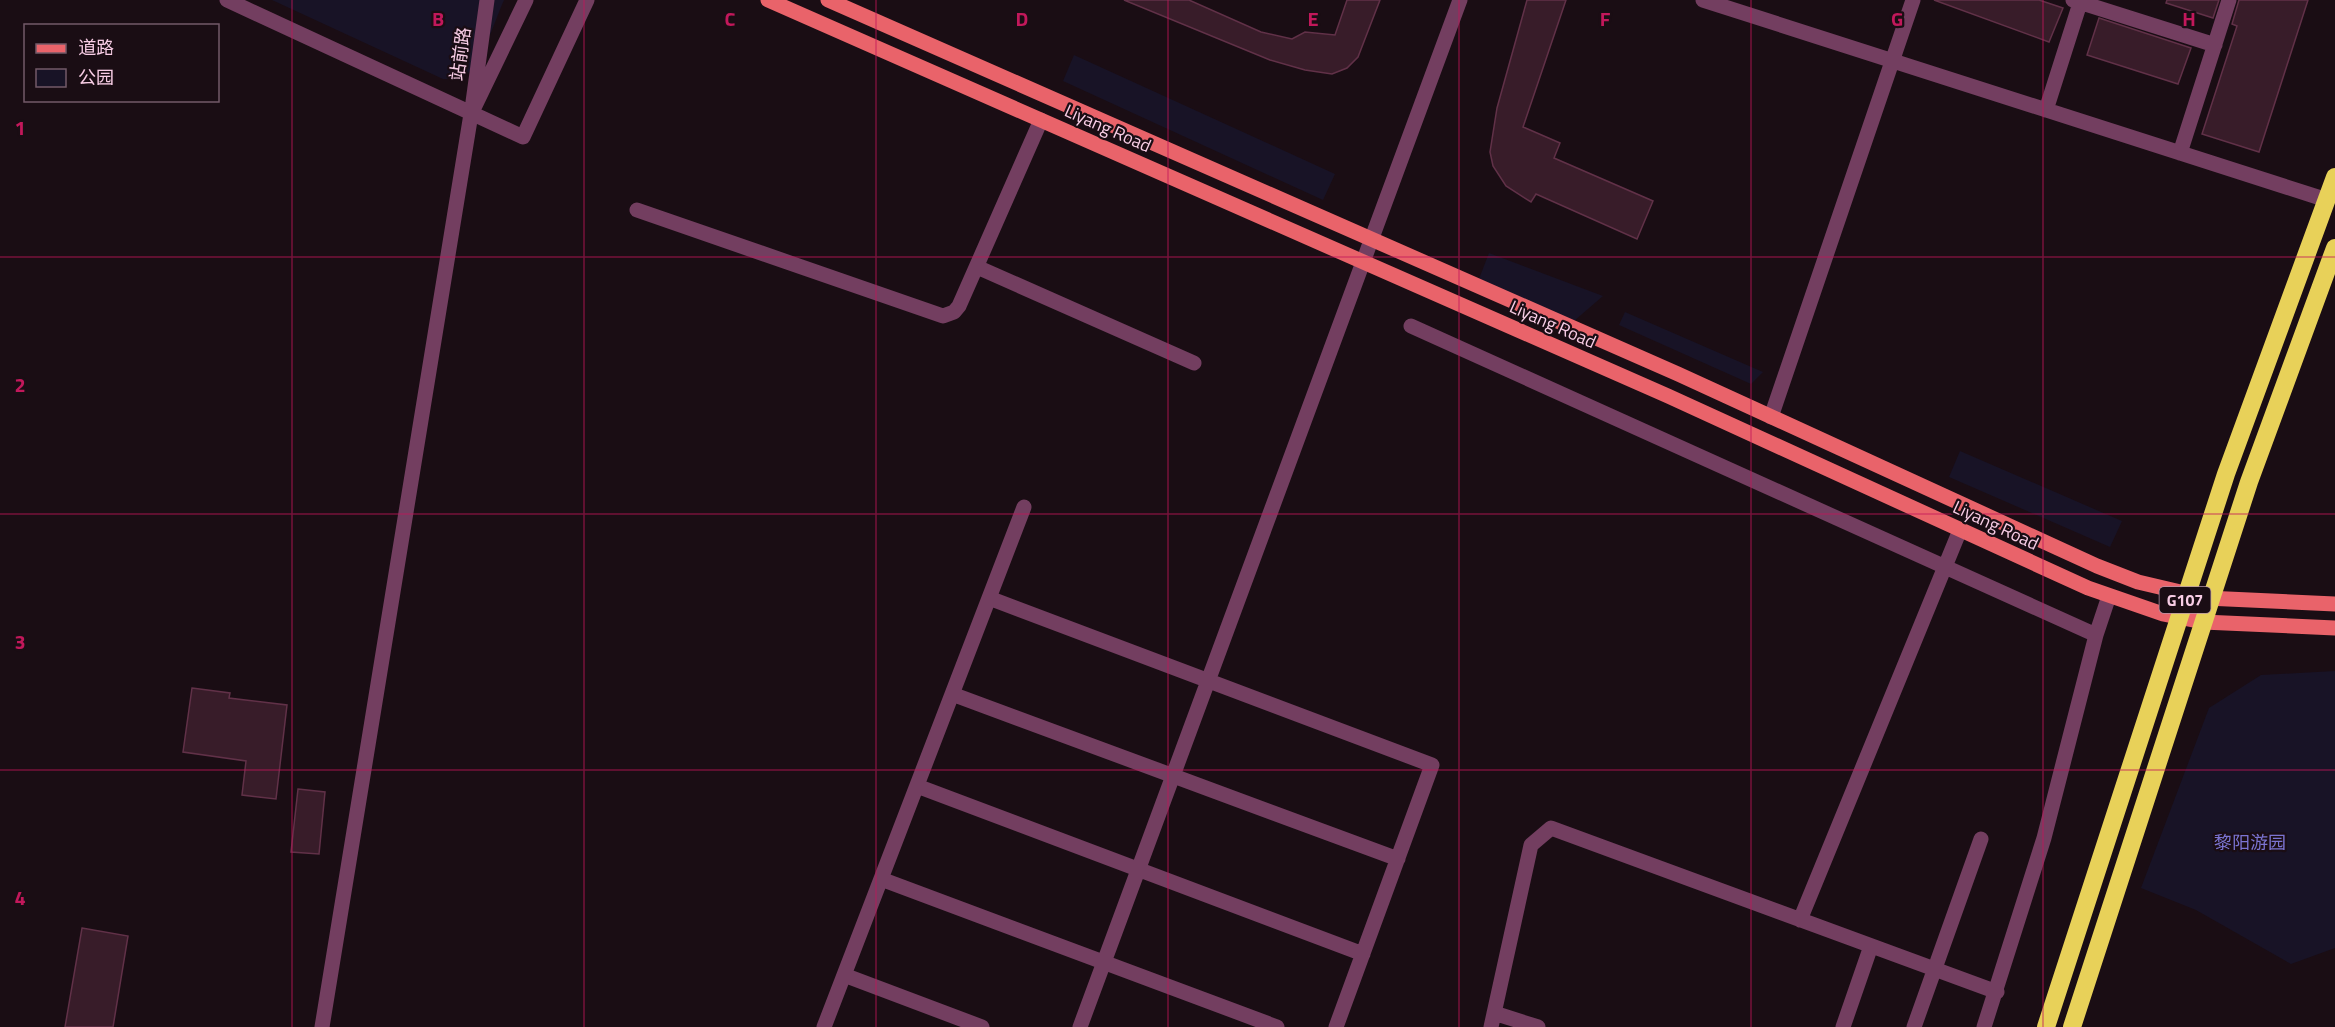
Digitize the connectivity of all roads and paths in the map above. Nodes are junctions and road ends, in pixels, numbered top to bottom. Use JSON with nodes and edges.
{"nodes":[{"id":1,"x":227,"y":0,"type":"edge"},
{"id":2,"x":487,"y":0,"type":"edge"},
{"id":3,"x":526,"y":0,"type":"edge"},
{"id":4,"x":587,"y":0,"type":"edge"},
{"id":5,"x":768,"y":0,"type":"edge"},
{"id":6,"x":828,"y":0,"type":"edge"},
{"id":7,"x":1460,"y":0,"type":"edge"},
{"id":8,"x":1706,"y":0,"type":"edge"},
{"id":9,"x":1913,"y":0,"type":"edge"},
{"id":10,"x":2229,"y":0,"type":"edge"},
{"id":11,"x":2078,"y":1,"type":"edge"},
{"id":12,"x":2214,"y":45,"type":"junction"},
{"id":13,"x":1893,"y":61,"type":"junction"},
{"id":14,"x":2046,"y":110,"type":"junction"},
{"id":15,"x":471,"y":114,"type":"junction"},
{"id":16,"x":1041,"y":120,"type":"junction"},
{"id":17,"x":2180,"y":153,"type":"junction"},
{"id":18,"x":2335,"y":177,"type":"edge"},
{"id":19,"x":2327,"y":200,"type":"junction"},
{"id":20,"x":637,"y":210,"type":"dead end"},
{"id":21,"x":1370,"y":239,"type":"junction"},
{"id":22,"x":2335,"y":248,"type":"edge"},
{"id":23,"x":1362,"y":261,"type":"junction"},
{"id":24,"x":977,"y":267,"type":"junction"},
{"id":25,"x":1411,"y":326,"type":"dead end"},
{"id":26,"x":1194,"y":363,"type":"dead end"},
{"id":27,"x":1772,"y":417,"type":"junction"},
{"id":28,"x":1024,"y":507,"type":"dead end"},
{"id":29,"x":1960,"y":530,"type":"junction"},
{"id":30,"x":1946,"y":567,"type":"junction"},
{"id":31,"x":2187,"y":595,"type":"junction"},
{"id":32,"x":2109,"y":596,"type":"junction"},
{"id":33,"x":989,"y":597,"type":"junction"},
{"id":34,"x":2211,"y":599,"type":"junction"},
{"id":35,"x":2335,"y":604,"type":"edge"},
{"id":36,"x":2179,"y":618,"type":"junction"},
{"id":37,"x":2204,"y":622,"type":"junction"},
{"id":38,"x":2335,"y":628,"type":"edge"},
{"id":39,"x":2096,"y":635,"type":"junction"},
{"id":40,"x":1208,"y":680,"type":"junction"},
{"id":41,"x":952,"y":694,"type":"junction"},
{"id":42,"x":1173,"y":776,"type":"junction"},
{"id":43,"x":916,"y":786,"type":"junction"},
{"id":44,"x":1981,"y":839,"type":"dead end"},
{"id":45,"x":1398,"y":859,"type":"junction"},
{"id":46,"x":1138,"y":869,"type":"junction"},
{"id":47,"x":881,"y":879,"type":"junction"},
{"id":48,"x":1800,"y":920,"type":"junction"},
{"id":49,"x":1871,"y":946,"type":"junction"},
{"id":50,"x":1363,"y":954,"type":"junction"},
{"id":51,"x":1104,"y":963,"type":"junction"},
{"id":52,"x":1935,"y":969,"type":"junction"},
{"id":53,"x":844,"y":975,"type":"junction"},
{"id":54,"x":1997,"y":992,"type":"junction"},
{"id":55,"x":1493,"y":1020,"type":"edge"},
{"id":56,"x":322,"y":1027,"type":"edge"},
{"id":57,"x":824,"y":1027,"type":"edge"},
{"id":58,"x":982,"y":1027,"type":"edge"},
{"id":59,"x":1080,"y":1027,"type":"edge"},
{"id":60,"x":1276,"y":1027,"type":"edge"},
{"id":61,"x":1336,"y":1027,"type":"edge"},
{"id":62,"x":1538,"y":1027,"type":"edge"},
{"id":63,"x":1843,"y":1027,"type":"edge"},
{"id":64,"x":1914,"y":1027,"type":"edge"},
{"id":65,"x":1984,"y":1027,"type":"edge"},
{"id":66,"x":2046,"y":1027,"type":"edge"},
{"id":67,"x":2072,"y":1027,"type":"edge"}],
"edges":[{"from":1,"to":15,"type":"street"},
{"from":2,"to":15,"type":"street","name":"站前路"},
{"from":3,"to":15,"type":"street"},
{"from":4,"to":15,"type":"street"},
{"from":5,"to":16,"type":"main road","name":"Liyang Road"},
{"from":6,"to":21,"type":"main road","name":"Liyang Road"},
{"from":7,"to":21,"type":"street"},
{"from":8,"to":13,"type":"street"},
{"from":9,"to":13,"type":"street"},
{"from":10,"to":12,"type":"street"},
{"from":11,"to":12,"type":"street"},
{"from":11,"to":14,"type":"street"},
{"from":12,"to":17,"type":"street"},
{"from":13,"to":14,"type":"street"},
{"from":13,"to":27,"type":"street"},
{"from":14,"to":17,"type":"street"},
{"from":15,"to":56,"type":"street","name":"站前路"},
{"from":16,"to":23,"type":"main road","name":"Liyang Road"},
{"from":16,"to":24,"type":"street"},
{"from":17,"to":19,"type":"street"},
{"from":18,"to":19,"type":"highway","number":"G107"},
{"from":19,"to":31,"type":"highway","number":"G107"},
{"from":20,"to":24,"type":"street"},
{"from":21,"to":23,"type":"street"},
{"from":21,"to":27,"type":"main road","name":"Liyang Road"},
{"from":22,"to":34,"type":"highway","number":"G107"},
{"from":23,"to":29,"type":"main road","name":"Liyang Road"},
{"from":23,"to":40,"type":"street"},
{"from":24,"to":26,"type":"street"},
{"from":25,"to":30,"type":"street"},
{"from":27,"to":31,"type":"main road","name":"Liyang Road"},
{"from":28,"to":33,"type":"street"},
{"from":29,"to":30,"type":"street"},
{"from":29,"to":32,"type":"main road","name":"Liyang Road"},
{"from":30,"to":39,"type":"street"},
{"from":30,"to":48,"type":"street"},
{"from":31,"to":34,"type":"main road","name":"Liyang Road"},
{"from":31,"to":36,"type":"highway","number":"G107"},
{"from":32,"to":36,"type":"main road","name":"Liyang Road"},
{"from":32,"to":39,"type":"street"},
{"from":33,"to":40,"type":"street"},
{"from":33,"to":41,"type":"street"},
{"from":34,"to":35,"type":"main road","name":"Liyang Road"},
{"from":34,"to":37,"type":"highway","number":"G107"},
{"from":36,"to":37,"type":"main road","name":"Liyang Road"},
{"from":36,"to":66,"type":"highway","number":"G107"},
{"from":37,"to":38,"type":"main road","name":"Liyang Road"},
{"from":37,"to":67,"type":"highway","number":"G107"},
{"from":39,"to":54,"type":"street"},
{"from":40,"to":42,"type":"street"},
{"from":40,"to":45,"type":"street"},
{"from":41,"to":42,"type":"street"},
{"from":41,"to":43,"type":"street"},
{"from":42,"to":45,"type":"street"},
{"from":42,"to":46,"type":"street"},
{"from":43,"to":46,"type":"street"},
{"from":43,"to":47,"type":"street"},
{"from":44,"to":52,"type":"street"},
{"from":45,"to":50,"type":"street"},
{"from":46,"to":50,"type":"street"},
{"from":46,"to":51,"type":"street"},
{"from":47,"to":51,"type":"street"},
{"from":47,"to":53,"type":"street"},
{"from":48,"to":49,"type":"street"},
{"from":48,"to":55,"type":"street"},
{"from":49,"to":52,"type":"street"},
{"from":49,"to":63,"type":"street"},
{"from":50,"to":61,"type":"street"},
{"from":51,"to":59,"type":"street"},
{"from":51,"to":60,"type":"street"},
{"from":52,"to":54,"type":"street"},
{"from":52,"to":64,"type":"street"},
{"from":53,"to":57,"type":"street"},
{"from":53,"to":58,"type":"street"},
{"from":54,"to":65,"type":"street"},
{"from":55,"to":62,"type":"street"}]}
